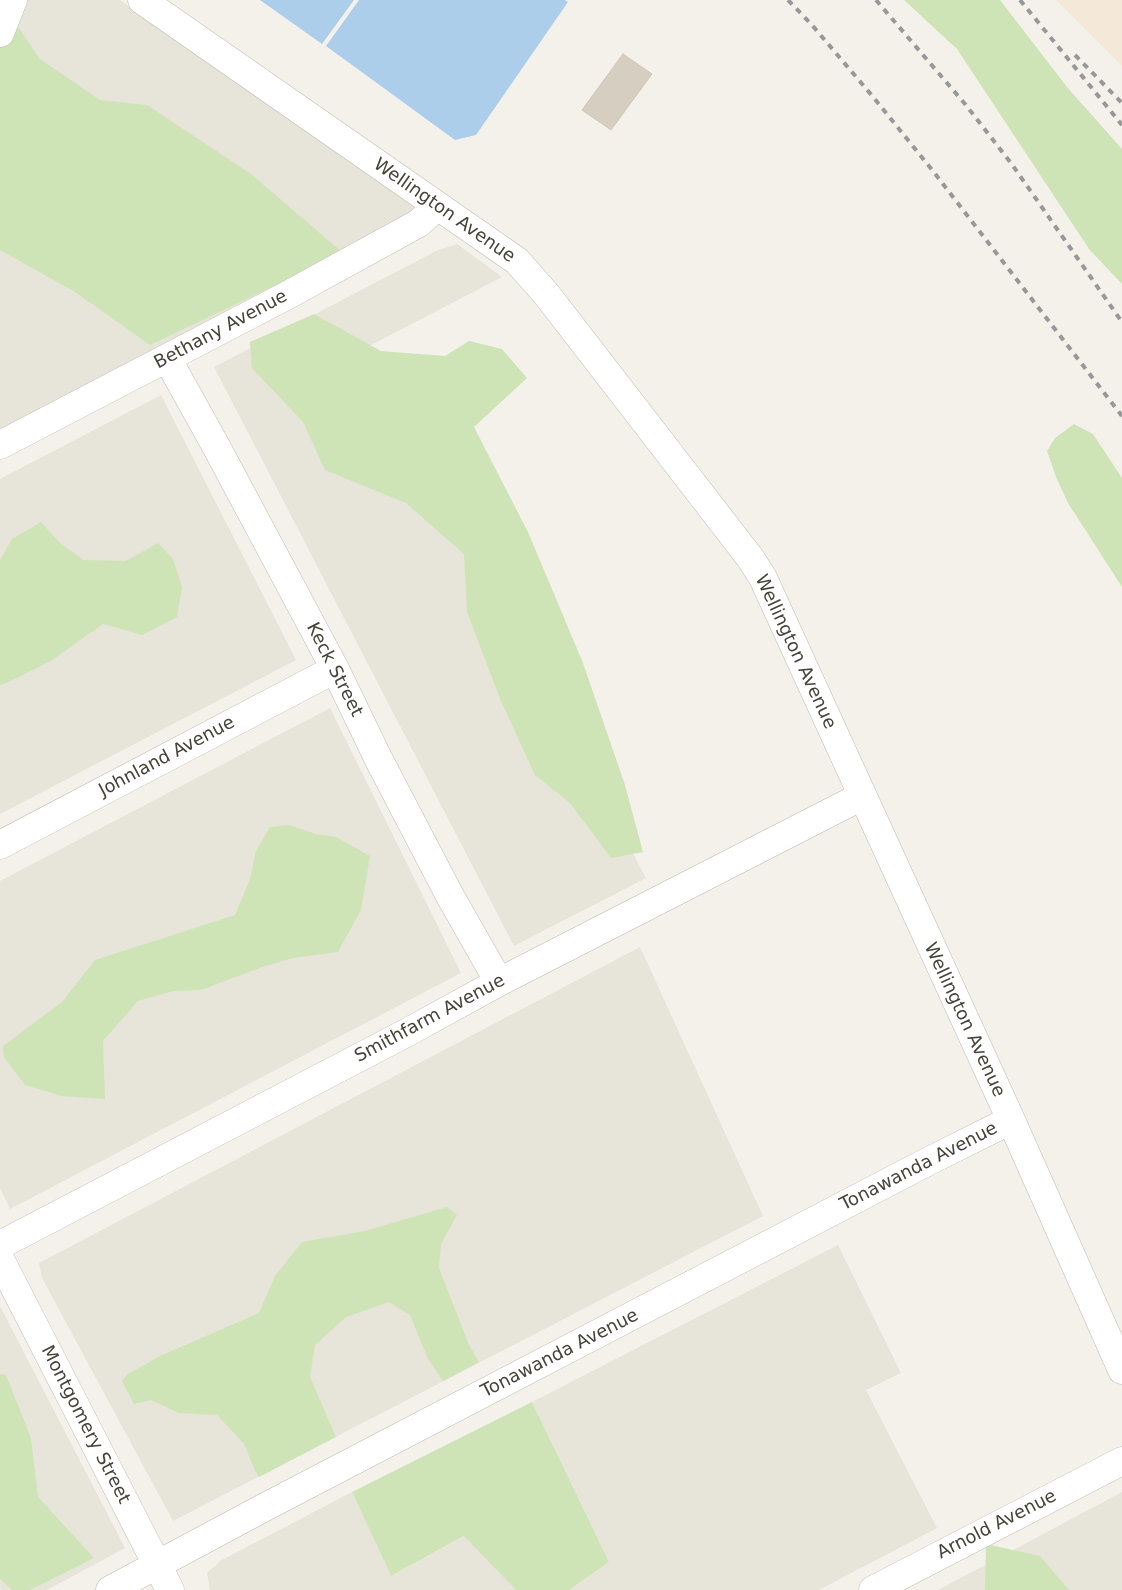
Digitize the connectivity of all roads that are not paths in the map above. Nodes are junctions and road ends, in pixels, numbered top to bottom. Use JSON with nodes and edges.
{"nodes":[{"id":1,"x":12,"y":0,"type":"edge"},
{"id":2,"x":142,"y":0,"type":"edge"},
{"id":3,"x":0,"y":33,"type":"edge"},
{"id":4,"x":437,"y":206,"type":"junction"},
{"id":5,"x":167,"y":358,"type":"junction"},
{"id":6,"x":0,"y":445,"type":"edge"},
{"id":7,"x":334,"y":669,"type":"junction"},
{"id":8,"x":862,"y":796,"type":"junction"},
{"id":9,"x":0,"y":845,"type":"edge"},
{"id":10,"x":499,"y":982,"type":"junction"},
{"id":11,"x":1011,"y":1120,"type":"junction"},
{"id":12,"x":0,"y":1245,"type":"edge"},
{"id":13,"x":0,"y":1259,"type":"edge"},
{"id":14,"x":1122,"y":1370,"type":"edge"},
{"id":15,"x":1122,"y":1460,"type":"edge"},
{"id":16,"x":157,"y":1566,"type":"junction"},
{"id":17,"x":110,"y":1590,"type":"edge"},
{"id":18,"x":170,"y":1590,"type":"edge"},
{"id":19,"x":873,"y":1590,"type":"edge"}],
"edges":[{"from":1,"to":3,"type":"street"},
{"from":2,"to":4,"type":"street","name":"Wellington Avenue"},
{"from":4,"to":5,"type":"street","name":"Bethany Avenue"},
{"from":4,"to":8,"type":"street","name":"Wellington Avenue"},
{"from":5,"to":6,"type":"street","name":"Bethany Avenue"},
{"from":5,"to":7,"type":"street","name":"Keck Street"},
{"from":7,"to":9,"type":"street","name":"Johnland Avenue"},
{"from":7,"to":10,"type":"street","name":"Keck Street"},
{"from":8,"to":10,"type":"street","name":"Smithfarm Avenue"},
{"from":8,"to":11,"type":"street","name":"Wellington Avenue"},
{"from":10,"to":12,"type":"street","name":"Smithfarm Avenue"},
{"from":11,"to":14,"type":"street","name":"Wellington Avenue"},
{"from":11,"to":16,"type":"street","name":"Tonawanda Avenue"},
{"from":13,"to":16,"type":"street","name":"Montgomery Street"},
{"from":15,"to":19,"type":"street","name":"Arnold Avenue"},
{"from":16,"to":17,"type":"street","name":"Tonawanda Avenue"},
{"from":16,"to":18,"type":"street","name":"Montgomery Street"}]}
